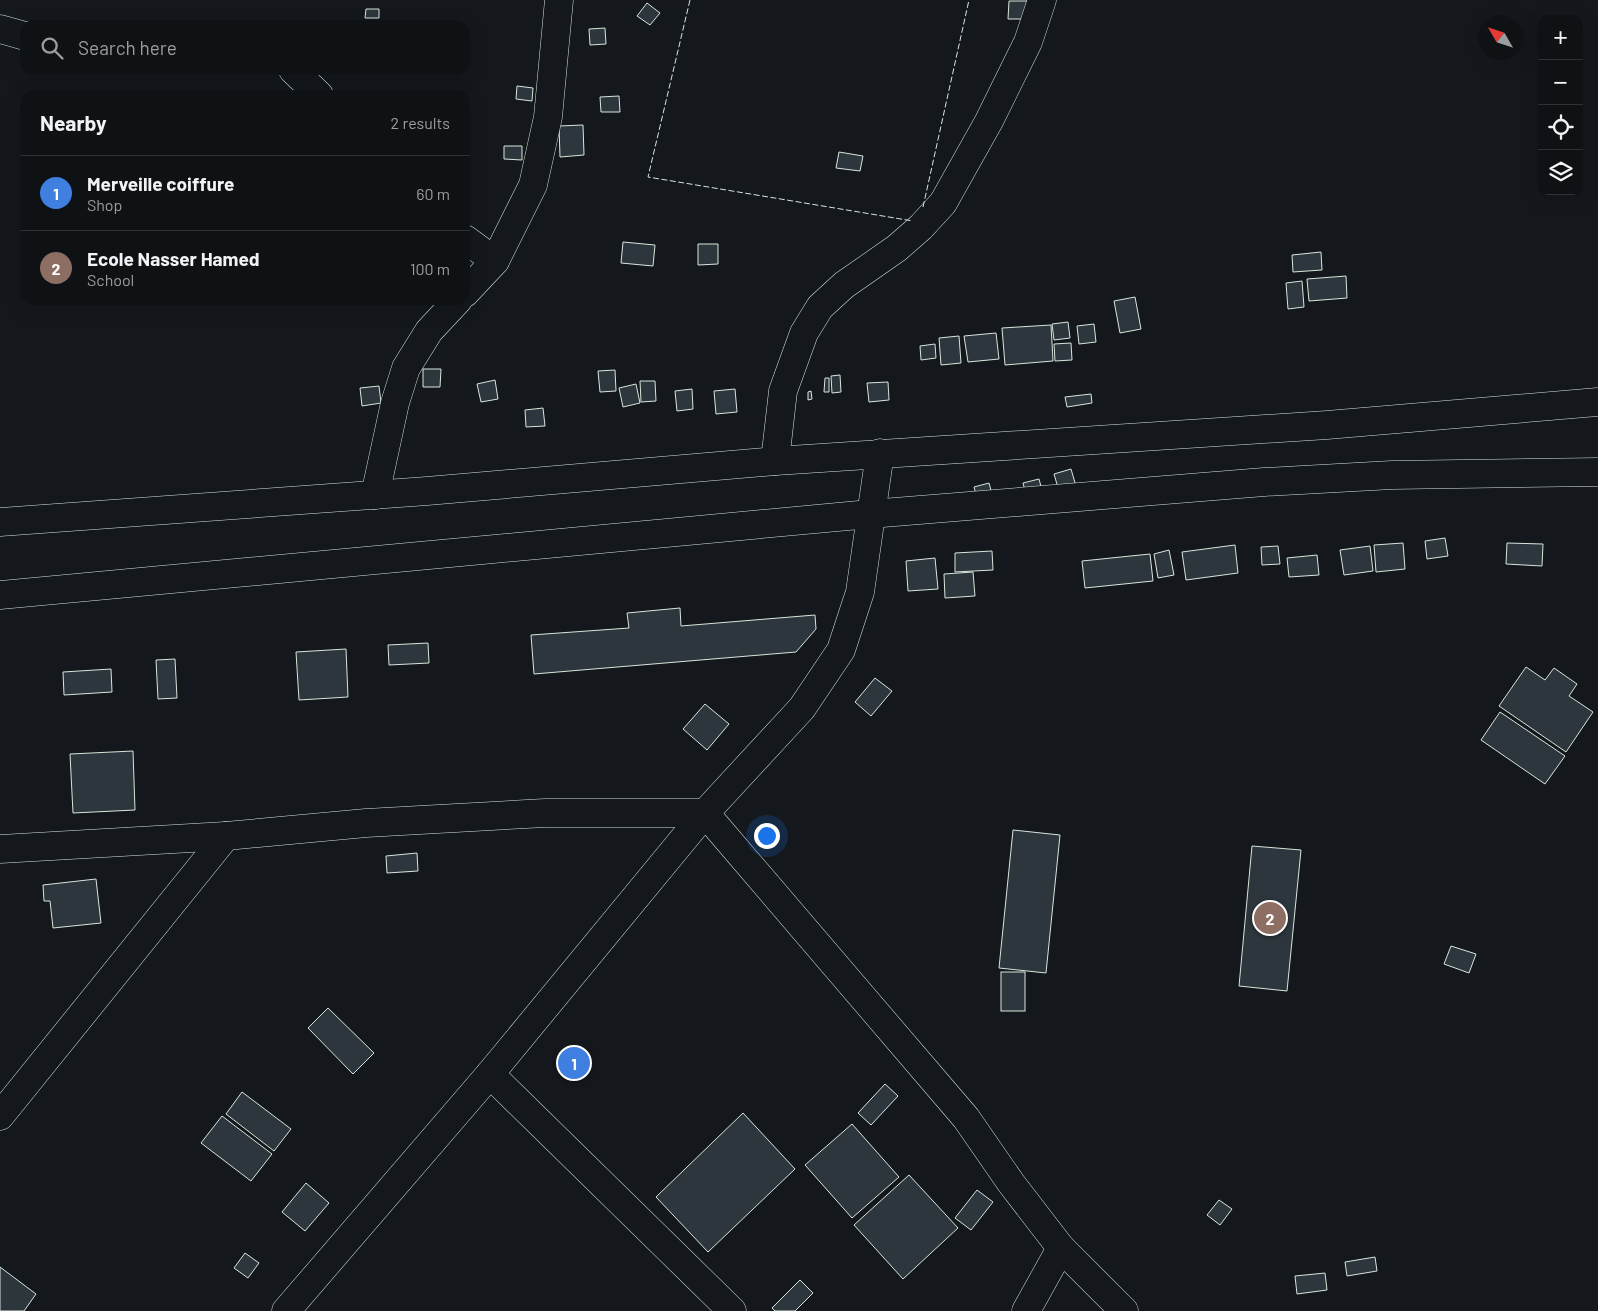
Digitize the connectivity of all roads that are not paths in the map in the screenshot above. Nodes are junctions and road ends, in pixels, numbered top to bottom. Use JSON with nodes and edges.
{"nodes":[{"id":1,"x":559,"y":0,"type":"edge"},
{"id":2,"x":1042,"y":0,"type":"edge"},
{"id":3,"x":0,"y":29,"type":"edge"},
{"id":4,"x":20,"y":35,"type":"edge"},
{"id":5,"x":298,"y":75,"type":"edge"},
{"id":6,"x":314,"y":90,"type":"edge"},
{"id":7,"x":470,"y":242,"type":"edge"},
{"id":8,"x":495,"y":260,"type":"junction"},
{"id":9,"x":470,"y":288,"type":"edge"},
{"id":10,"x":453,"y":305,"type":"edge"},
{"id":11,"x":1598,"y":402,"type":"edge"},
{"id":12,"x":880,"y":453,"type":"junction"},
{"id":13,"x":775,"y":460,"type":"junction"},
{"id":14,"x":1598,"y":472,"type":"edge"},
{"id":15,"x":375,"y":494,"type":"junction"},
{"id":16,"x":870,"y":514,"type":"junction"},
{"id":17,"x":0,"y":522,"type":"edge"},
{"id":18,"x":0,"y":595,"type":"edge"},
{"id":19,"x":705,"y":814,"type":"junction"},
{"id":20,"x":226,"y":836,"type":"junction"},
{"id":21,"x":0,"y":849,"type":"edge"},
{"id":22,"x":490,"y":1074,"type":"junction"},
{"id":23,"x":0,"y":1116,"type":"edge"},
{"id":24,"x":1061,"y":1248,"type":"junction"},
{"id":25,"x":286,"y":1311,"type":"edge"},
{"id":26,"x":732,"y":1311,"type":"edge"},
{"id":27,"x":1026,"y":1311,"type":"edge"},
{"id":28,"x":1124,"y":1311,"type":"edge"}],
"edges":[{"from":1,"to":8,"type":"street"},
{"from":2,"to":13,"type":"street"},
{"from":3,"to":4,"type":"street"},
{"from":5,"to":6,"type":"street"},
{"from":7,"to":8,"type":"street"},
{"from":8,"to":9,"type":"street"},
{"from":10,"to":15,"type":"street"},
{"from":11,"to":12,"type":"street"},
{"from":12,"to":13,"type":"street"},
{"from":12,"to":16,"type":"street"},
{"from":13,"to":15,"type":"street"},
{"from":14,"to":16,"type":"street"},
{"from":15,"to":17,"type":"street"},
{"from":16,"to":18,"type":"street"},
{"from":16,"to":19,"type":"street"},
{"from":19,"to":20,"type":"street"},
{"from":19,"to":22,"type":"street"},
{"from":19,"to":24,"type":"street"},
{"from":20,"to":21,"type":"street"},
{"from":20,"to":23,"type":"street"},
{"from":22,"to":25,"type":"street"},
{"from":22,"to":26,"type":"street"},
{"from":24,"to":27,"type":"street"},
{"from":24,"to":28,"type":"street"}]}
